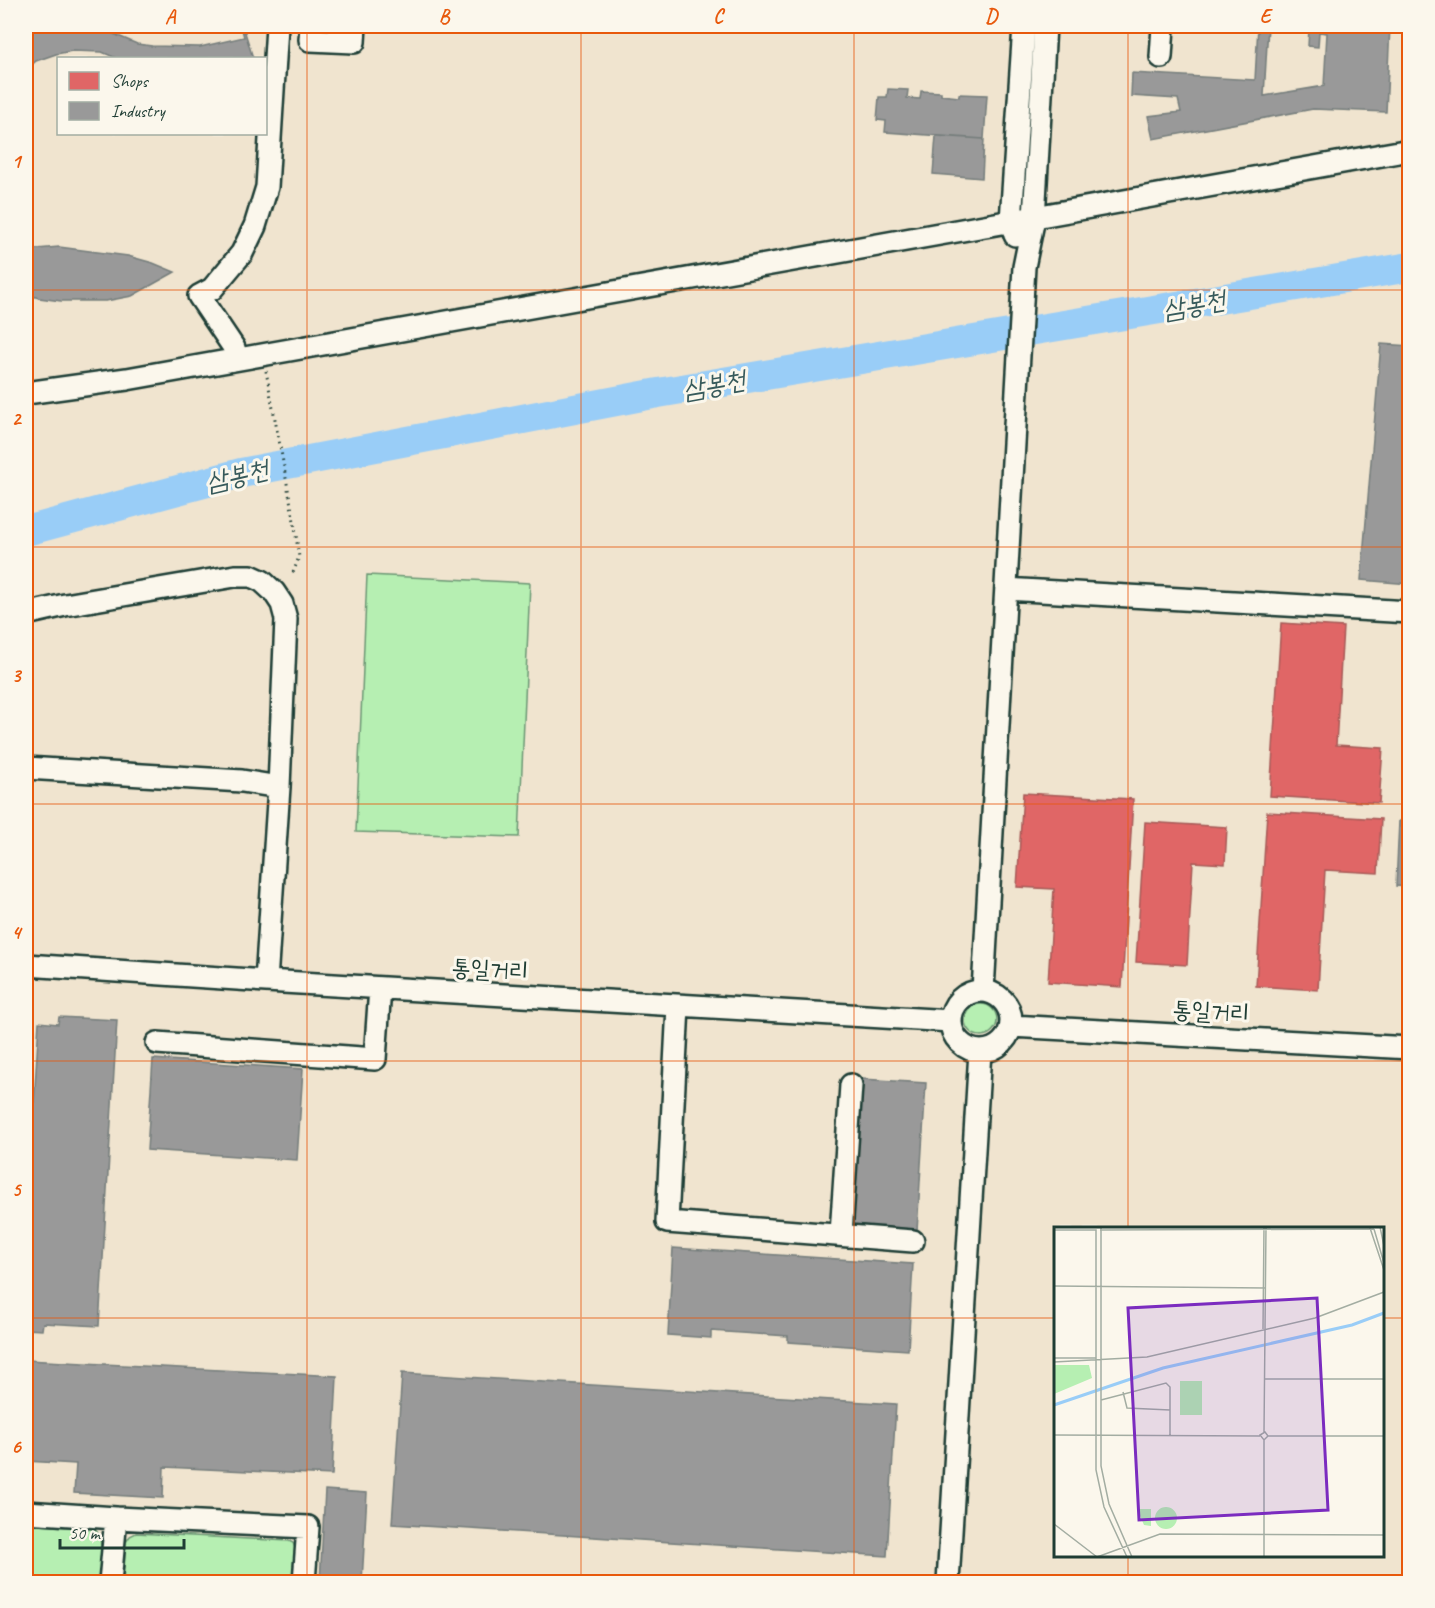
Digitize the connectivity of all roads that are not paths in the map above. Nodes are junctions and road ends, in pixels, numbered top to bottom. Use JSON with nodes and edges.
{"nodes":[{"id":1,"x":277,"y":26,"type":"edge"},
{"id":2,"x":311,"y":26,"type":"edge"},
{"id":3,"x":355,"y":26,"type":"edge"},
{"id":4,"x":1024,"y":26,"type":"edge"},
{"id":5,"x":1045,"y":26,"type":"edge"},
{"id":6,"x":1162,"y":26,"type":"edge"},
{"id":7,"x":1161,"y":57,"type":"dead end"},
{"id":8,"x":1410,"y":150,"type":"edge"},
{"id":9,"x":1034,"y":218,"type":"junction"},
{"id":10,"x":1011,"y":221,"type":"junction"},
{"id":11,"x":1024,"y":267,"type":"junction"},
{"id":12,"x":236,"y":359,"type":"junction"},
{"id":13,"x":26,"y":393,"type":"edge"},
{"id":14,"x":1006,"y":589,"type":"junction"},
{"id":15,"x":1410,"y":612,"type":"edge"},
{"id":16,"x":26,"y":614,"type":"edge"},
{"id":17,"x":26,"y":768,"type":"edge"},
{"id":18,"x":279,"y":787,"type":"junction"},
{"id":19,"x":26,"y":965,"type":"edge"},
{"id":20,"x":266,"y":981,"type":"junction"},
{"id":21,"x":380,"y":988,"type":"junction"},
{"id":22,"x":983,"y":991,"type":"junction"},
{"id":23,"x":678,"y":1006,"type":"junction"},
{"id":24,"x":951,"y":1021,"type":"junction"},
{"id":25,"x":1011,"y":1026,"type":"junction"},
{"id":26,"x":157,"y":1043,"type":"dead end"},
{"id":27,"x":1410,"y":1048,"type":"edge"},
{"id":28,"x":980,"y":1051,"type":"junction"},
{"id":29,"x":851,"y":1085,"type":"dead end"},
{"id":30,"x":841,"y":1234,"type":"junction"},
{"id":31,"x":913,"y":1240,"type":"dead end"},
{"id":32,"x":26,"y":1512,"type":"edge"},
{"id":33,"x":116,"y":1518,"type":"junction"},
{"id":34,"x":110,"y":1582,"type":"edge"},
{"id":35,"x":304,"y":1582,"type":"edge"},
{"id":36,"x":948,"y":1582,"type":"edge"}],
"edges":[{"from":1,"to":12,"type":"street"},
{"from":2,"to":3,"type":"street"},
{"from":4,"to":10,"type":"street"},
{"from":5,"to":9,"type":"street"},
{"from":6,"to":7,"type":"street"},
{"from":8,"to":9,"type":"street"},
{"from":9,"to":10,"type":"street"},
{"from":9,"to":11,"type":"street"},
{"from":10,"to":11,"type":"street"},
{"from":10,"to":12,"type":"street"},
{"from":11,"to":14,"type":"street"},
{"from":12,"to":13,"type":"street"},
{"from":14,"to":15,"type":"street"},
{"from":14,"to":22,"type":"street"},
{"from":16,"to":18,"type":"street"},
{"from":17,"to":18,"type":"street"},
{"from":18,"to":20,"type":"street"},
{"from":19,"to":20,"type":"street","name":"통일거리"},
{"from":20,"to":21,"type":"street","name":"통일거리"},
{"from":21,"to":23,"type":"street","name":"통일거리"},
{"from":21,"to":26,"type":"street"},
{"from":22,"to":24,"type":"street"},
{"from":22,"to":25,"type":"street"},
{"from":23,"to":24,"type":"street","name":"통일거리"},
{"from":23,"to":30,"type":"street"},
{"from":24,"to":28,"type":"street"},
{"from":25,"to":27,"type":"street","name":"통일거리"},
{"from":25,"to":28,"type":"street"},
{"from":28,"to":36,"type":"street"},
{"from":29,"to":30,"type":"street"},
{"from":30,"to":31,"type":"street"},
{"from":32,"to":33,"type":"street"},
{"from":33,"to":34,"type":"street"},
{"from":33,"to":35,"type":"street"}]}
